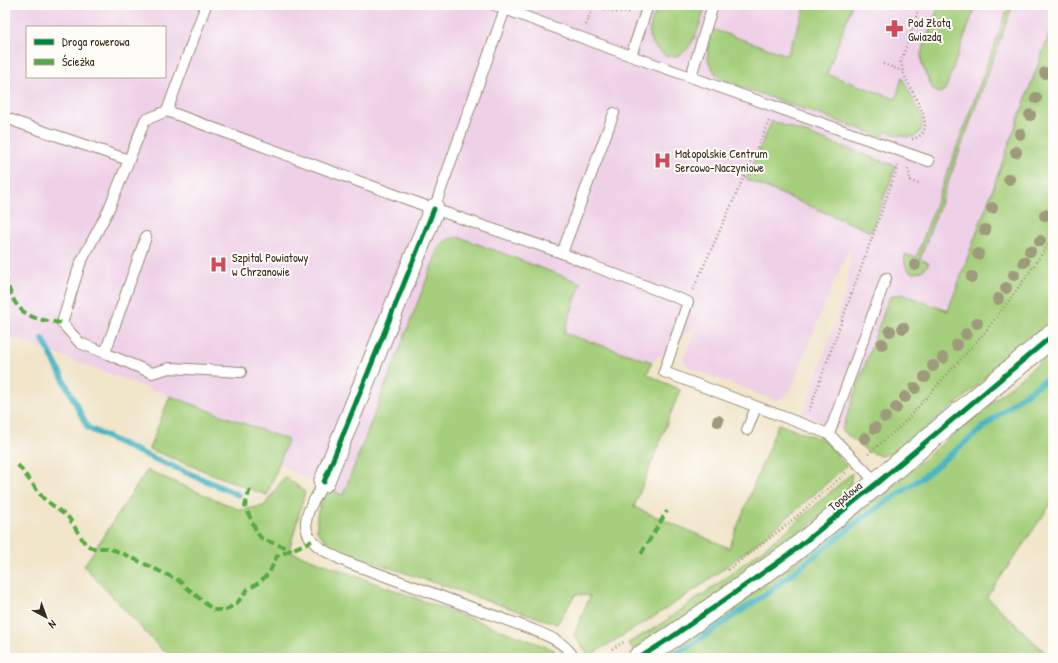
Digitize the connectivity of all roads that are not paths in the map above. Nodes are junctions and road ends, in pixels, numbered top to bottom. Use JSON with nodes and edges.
{"nodes":[{"id":1,"x":206,"y":5,"type":"edge"},
{"id":2,"x":494,"y":5,"type":"edge"},
{"id":3,"x":713,"y":5,"type":"edge"},
{"id":4,"x":505,"y":9,"type":"junction"},
{"id":5,"x":647,"y":9,"type":"edge"},
{"id":6,"x":630,"y":56,"type":"junction"},
{"id":7,"x":691,"y":76,"type":"junction"},
{"id":8,"x":167,"y":111,"type":"junction"},
{"id":9,"x":614,"y":113,"type":"dead end"},
{"id":10,"x":5,"y":117,"type":"edge"},
{"id":11,"x":129,"y":160,"type":"junction"},
{"id":12,"x":929,"y":161,"type":"dead end"},
{"id":13,"x":434,"y":209,"type":"junction"},
{"id":14,"x":146,"y":237,"type":"dead end"},
{"id":15,"x":562,"y":253,"type":"junction"},
{"id":16,"x":886,"y":278,"type":"dead end"},
{"id":17,"x":1053,"y":335,"type":"edge"},
{"id":18,"x":105,"y":353,"type":"junction"},
{"id":19,"x":241,"y":372,"type":"dead end"},
{"id":20,"x":756,"y":407,"type":"junction"},
{"id":21,"x":747,"y":430,"type":"dead end"},
{"id":22,"x":829,"y":434,"type":"junction"},
{"id":23,"x":324,"y":482,"type":"joint"},
{"id":24,"x":877,"y":483,"type":"junction"},
{"id":25,"x":574,"y":658,"type":"edge"},
{"id":26,"x":639,"y":658,"type":"edge"}],
"edges":[{"from":1,"to":8,"type":"lane"},
{"from":2,"to":4,"type":"lane"},
{"from":3,"to":7,"type":"lane"},
{"from":4,"to":6,"type":"lane"},
{"from":4,"to":13,"type":"lane"},
{"from":5,"to":6,"type":"lane"},
{"from":6,"to":7,"type":"lane"},
{"from":7,"to":12,"type":"lane"},
{"from":8,"to":11,"type":"lane"},
{"from":8,"to":13,"type":"lane"},
{"from":9,"to":15,"type":"lane"},
{"from":10,"to":11,"type":"lane"},
{"from":11,"to":18,"type":"lane"},
{"from":13,"to":15,"type":"lane"},
{"from":13,"to":23,"type":"street"},
{"from":14,"to":18,"type":"lane"},
{"from":15,"to":20,"type":"lane"},
{"from":16,"to":22,"type":"lane"},
{"from":17,"to":24,"type":"street","name":"Topolowa"},
{"from":18,"to":19,"type":"lane"},
{"from":20,"to":21,"type":"lane"},
{"from":20,"to":22,"type":"lane"},
{"from":22,"to":24,"type":"lane"},
{"from":23,"to":25,"type":"lane"},
{"from":24,"to":26,"type":"street","name":"Topolowa"}]}
